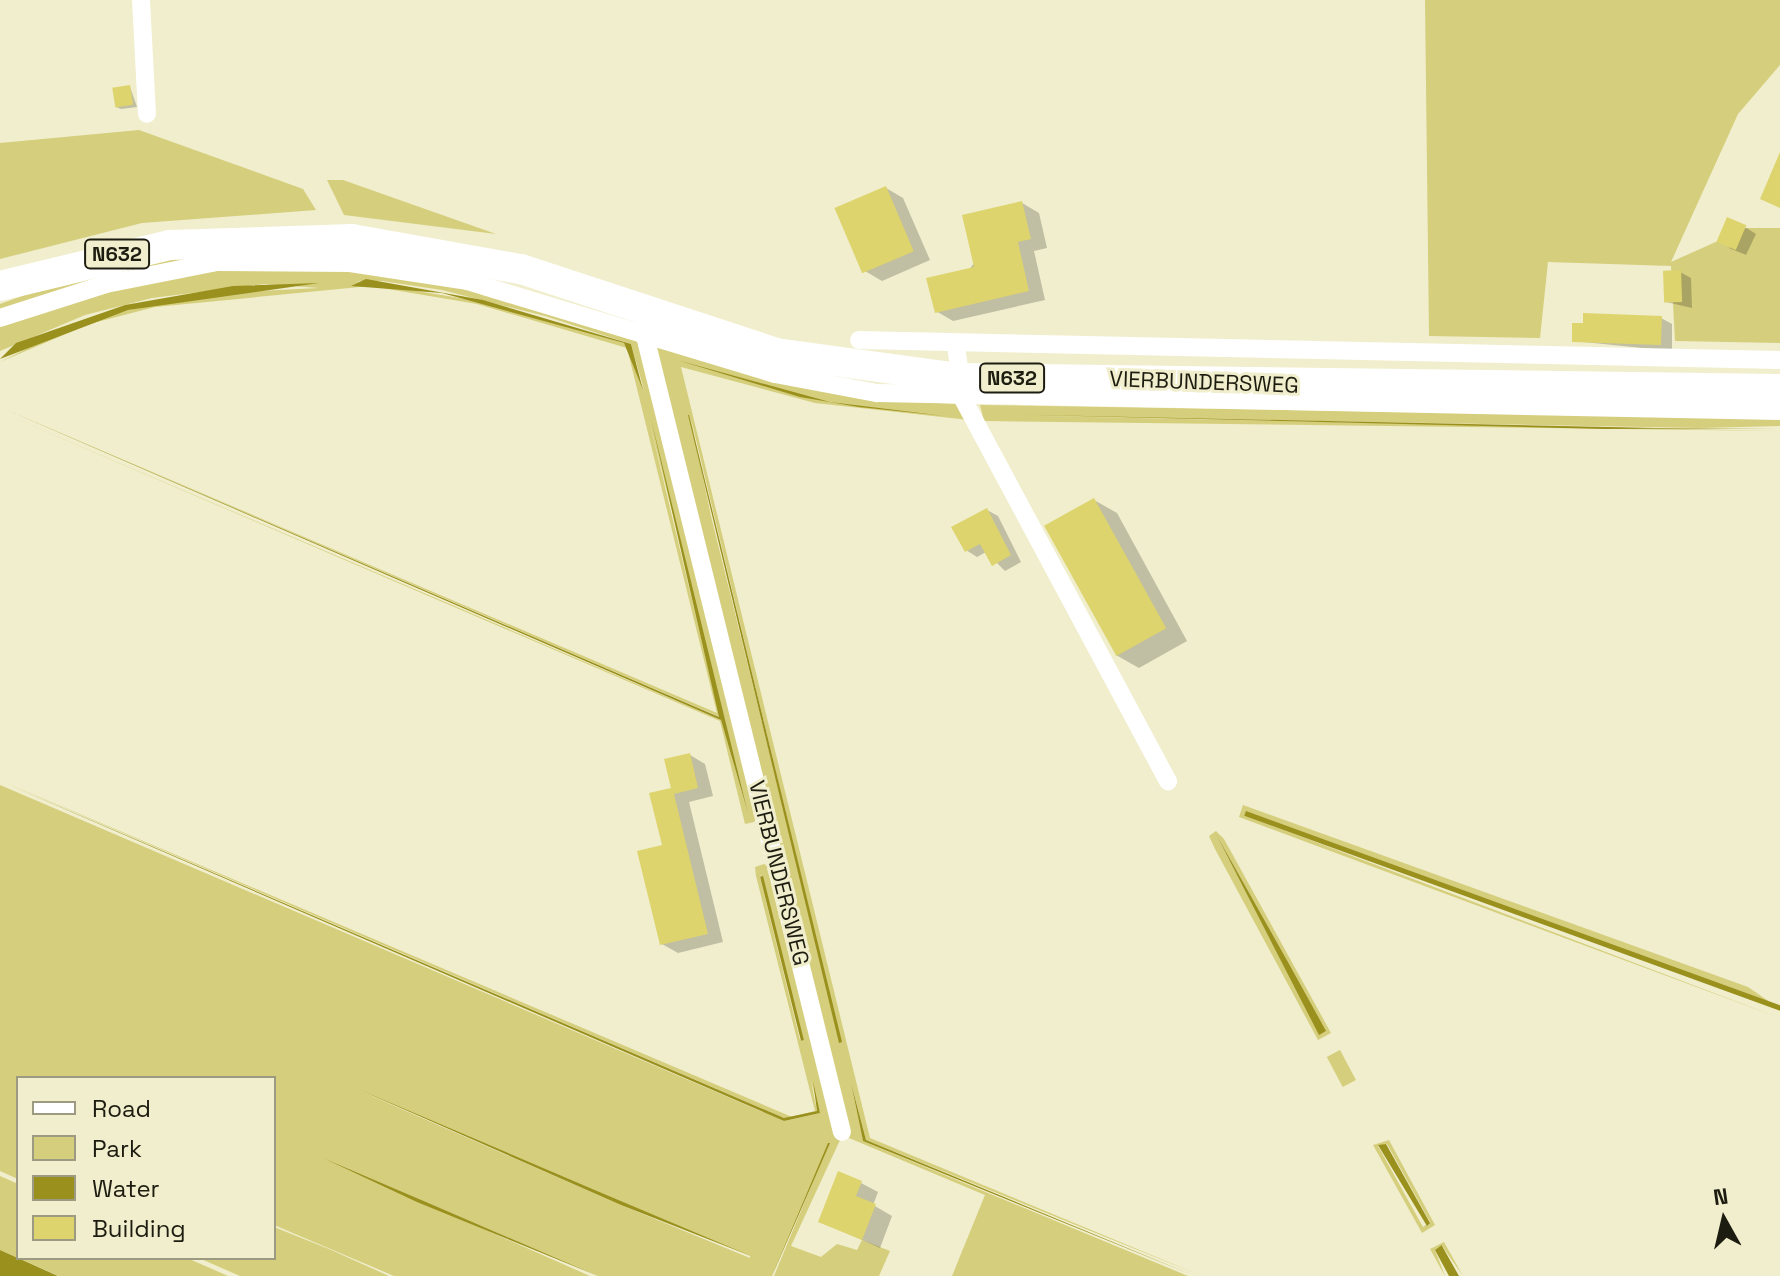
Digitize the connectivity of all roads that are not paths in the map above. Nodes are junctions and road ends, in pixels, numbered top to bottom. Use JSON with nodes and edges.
{"nodes":[{"id":1,"x":141,"y":0,"type":"edge"},
{"id":2,"x":147,"y":114,"type":"dead end"},
{"id":3,"x":0,"y":286,"type":"edge"},
{"id":4,"x":0,"y":318,"type":"edge"},
{"id":5,"x":641,"y":321,"type":"junction"},
{"id":6,"x":859,"y":340,"type":"dead end"},
{"id":7,"x":956,"y":345,"type":"junction"},
{"id":8,"x":1780,"y":360,"type":"edge"},
{"id":9,"x":961,"y":388,"type":"junction"},
{"id":10,"x":1780,"y":389,"type":"edge"},
{"id":11,"x":1780,"y":411,"type":"edge"},
{"id":12,"x":1168,"y":781,"type":"dead end"},
{"id":13,"x":842,"y":1132,"type":"dead end"}],
"edges":[{"from":1,"to":2,"type":"street"},
{"from":3,"to":5,"type":"main road","name":"VIERBUNDERSWEG","number":"N632"},
{"from":4,"to":5,"type":"street","name":"VIERBUNDERSWEG"},
{"from":5,"to":9,"type":"main road","name":"VIERBUNDERSWEG","number":"N632"},
{"from":5,"to":13,"type":"street","name":"VIERBUNDERSWEG"},
{"from":6,"to":7,"type":"street","name":"VIERBUNDERSWEG"},
{"from":7,"to":8,"type":"street","name":"VIERBUNDERSWEG"},
{"from":7,"to":9,"type":"street"},
{"from":9,"to":10,"type":"main road","name":"VIERBUNDERSWEG","number":"N632"},
{"from":9,"to":11,"type":"street","name":"VIERBUNDERSWEG"},
{"from":9,"to":12,"type":"street"}]}
